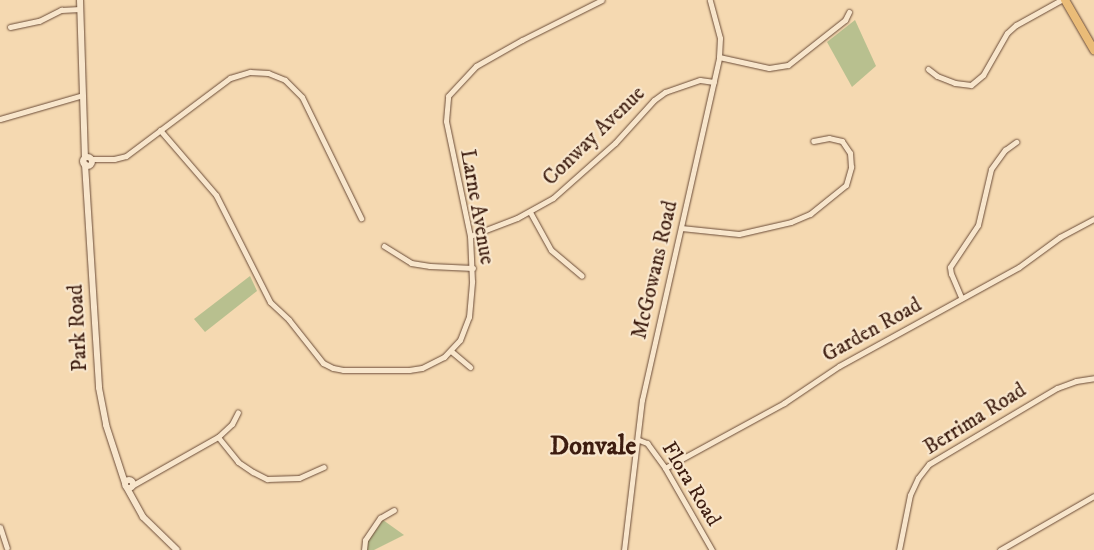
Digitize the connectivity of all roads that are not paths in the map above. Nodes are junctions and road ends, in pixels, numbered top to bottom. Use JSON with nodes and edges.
{"nodes":[{"id":1,"x":80,"y":0,"type":"edge"},
{"id":2,"x":602,"y":0,"type":"edge"},
{"id":3,"x":710,"y":0,"type":"edge"},
{"id":4,"x":1061,"y":0,"type":"edge"},
{"id":5,"x":1065,"y":0,"type":"edge"},
{"id":6,"x":80,"y":8,"type":"junction"},
{"id":7,"x":849,"y":12,"type":"dead end"},
{"id":8,"x":10,"y":27,"type":"dead end"},
{"id":9,"x":1094,"y":50,"type":"edge"},
{"id":10,"x":719,"y":57,"type":"junction"},
{"id":11,"x":928,"y":69,"type":"dead end"},
{"id":12,"x":714,"y":82,"type":"junction"},
{"id":13,"x":82,"y":95,"type":"junction"},
{"id":14,"x":0,"y":119,"type":"edge"},
{"id":15,"x":160,"y":130,"type":"junction"},
{"id":16,"x":813,"y":141,"type":"dead end"},
{"id":17,"x":1016,"y":142,"type":"dead end"},
{"id":18,"x":88,"y":161,"type":"junction"},
{"id":19,"x":530,"y":212,"type":"junction"},
{"id":20,"x":361,"y":218,"type":"dead end"},
{"id":21,"x":1094,"y":219,"type":"edge"},
{"id":22,"x":681,"y":228,"type":"junction"},
{"id":23,"x":470,"y":236,"type":"junction"},
{"id":24,"x":384,"y":246,"type":"dead end"},
{"id":25,"x":473,"y":268,"type":"junction"},
{"id":26,"x":582,"y":276,"type":"dead end"},
{"id":27,"x":962,"y":297,"type":"junction"},
{"id":28,"x":451,"y":350,"type":"junction"},
{"id":29,"x":470,"y":367,"type":"dead end"},
{"id":30,"x":1094,"y":378,"type":"edge"},
{"id":31,"x":238,"y":412,"type":"dead end"},
{"id":32,"x":218,"y":437,"type":"junction"},
{"id":33,"x":639,"y":440,"type":"junction"},
{"id":34,"x":324,"y":466,"type":"dead end"},
{"id":35,"x":665,"y":468,"type":"junction"},
{"id":36,"x":130,"y":484,"type":"junction"},
{"id":37,"x":1094,"y":496,"type":"edge"},
{"id":38,"x":394,"y":510,"type":"dead end"},
{"id":39,"x":0,"y":526,"type":"edge"},
{"id":40,"x":8,"y":548,"type":"dead end"},
{"id":41,"x":177,"y":550,"type":"edge"},
{"id":42,"x":364,"y":550,"type":"edge"},
{"id":43,"x":624,"y":550,"type":"edge"},
{"id":44,"x":712,"y":550,"type":"edge"},
{"id":45,"x":899,"y":550,"type":"edge"},
{"id":46,"x":1000,"y":550,"type":"edge"}],
"edges":[{"from":1,"to":6,"type":"street","name":"Park Road"},
{"from":2,"to":23,"type":"street","name":"Larne Avenue"},
{"from":3,"to":10,"type":"street","name":"McGowans Road"},
{"from":4,"to":11,"type":"street"},
{"from":5,"to":9,"type":"main road"},
{"from":6,"to":8,"type":"street"},
{"from":6,"to":13,"type":"street","name":"Park Road"},
{"from":7,"to":10,"type":"street"},
{"from":10,"to":12,"type":"street","name":"McGowans Road"},
{"from":12,"to":19,"type":"street","name":"Conway Avenue"},
{"from":12,"to":22,"type":"street","name":"McGowans Road"},
{"from":13,"to":14,"type":"street"},
{"from":13,"to":18,"type":"street","name":"Park Road"},
{"from":15,"to":18,"type":"street"},
{"from":15,"to":20,"type":"street"},
{"from":15,"to":28,"type":"street","name":"Larne Avenue"},
{"from":16,"to":22,"type":"street"},
{"from":17,"to":27,"type":"street"},
{"from":18,"to":36,"type":"street","name":"Park Road"},
{"from":19,"to":23,"type":"street","name":"Conway Avenue"},
{"from":19,"to":26,"type":"street"},
{"from":21,"to":27,"type":"street","name":"Garden Road"},
{"from":22,"to":33,"type":"street","name":"McGowans Road"},
{"from":23,"to":25,"type":"street","name":"Larne Avenue"},
{"from":24,"to":25,"type":"street"},
{"from":25,"to":28,"type":"street","name":"Larne Avenue"},
{"from":27,"to":35,"type":"street","name":"Garden Road"},
{"from":28,"to":29,"type":"street"},
{"from":30,"to":45,"type":"street","name":"Berrima Road"},
{"from":31,"to":32,"type":"street"},
{"from":32,"to":34,"type":"street"},
{"from":32,"to":36,"type":"street"},
{"from":33,"to":35,"type":"street","name":"Flora Road"},
{"from":33,"to":43,"type":"street","name":"McGowans Road"},
{"from":35,"to":44,"type":"street","name":"Flora Road"},
{"from":36,"to":41,"type":"street","name":"Park Road"},
{"from":37,"to":46,"type":"street"},
{"from":38,"to":42,"type":"street"},
{"from":39,"to":40,"type":"street"}]}
